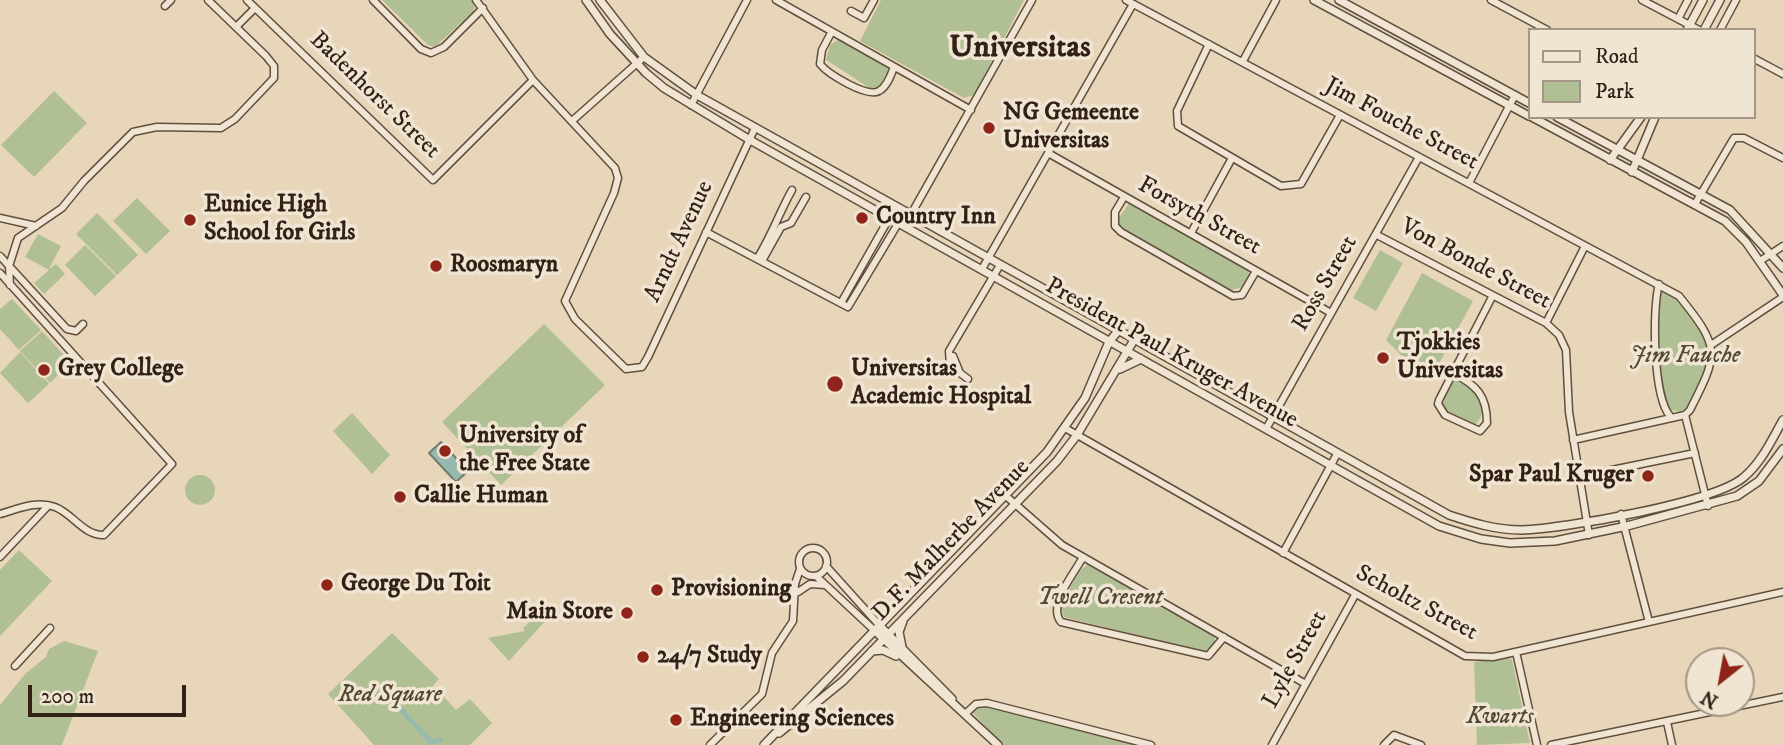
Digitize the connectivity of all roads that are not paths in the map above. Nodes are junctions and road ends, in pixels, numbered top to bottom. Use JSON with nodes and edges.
{"nodes":[{"id":1,"x":171,"y":0,"type":"edge"},
{"id":2,"x":208,"y":0,"type":"edge"},
{"id":3,"x":247,"y":0,"type":"edge"},
{"id":4,"x":373,"y":0,"type":"edge"},
{"id":5,"x":586,"y":0,"type":"edge"},
{"id":6,"x":600,"y":0,"type":"edge"},
{"id":7,"x":747,"y":0,"type":"edge"},
{"id":8,"x":776,"y":0,"type":"edge"},
{"id":9,"x":874,"y":0,"type":"edge"},
{"id":10,"x":1032,"y":0,"type":"edge"},
{"id":11,"x":1276,"y":0,"type":"edge"},
{"id":12,"x":1314,"y":0,"type":"edge"},
{"id":13,"x":1339,"y":0,"type":"edge"},
{"id":14,"x":1491,"y":0,"type":"edge"},
{"id":15,"x":1642,"y":0,"type":"edge"},
{"id":16,"x":1688,"y":0,"type":"edge"},
{"id":17,"x":1703,"y":0,"type":"edge"},
{"id":18,"x":1720,"y":0,"type":"edge"},
{"id":19,"x":1736,"y":0,"type":"edge"},
{"id":20,"x":1129,"y":2,"type":"edge"},
{"id":21,"x":479,"y":4,"type":"edge"},
{"id":22,"x":165,"y":6,"type":"dead end"},
{"id":23,"x":255,"y":8,"type":"junction"},
{"id":24,"x":851,"y":11,"type":"dead end"},
{"id":25,"x":1678,"y":19,"type":"junction"},
{"id":26,"x":236,"y":27,"type":"junction"},
{"id":27,"x":1688,"y":27,"type":"edge"},
{"id":28,"x":1543,"y":28,"type":"edge"},
{"id":29,"x":1703,"y":28,"type":"edge"},
{"id":30,"x":1721,"y":28,"type":"edge"},
{"id":31,"x":831,"y":33,"type":"junction"},
{"id":32,"x":1402,"y":34,"type":"junction"},
{"id":33,"x":1209,"y":44,"type":"junction"},
{"id":34,"x":1397,"y":45,"type":"junction"},
{"id":35,"x":645,"y":57,"type":"junction"},
{"id":36,"x":1755,"y":59,"type":"edge"},
{"id":37,"x":1243,"y":61,"type":"junction"},
{"id":38,"x":636,"y":65,"type":"junction"},
{"id":39,"x":894,"y":68,"type":"junction"},
{"id":40,"x":1783,"y":74,"type":"edge"},
{"id":41,"x":533,"y":80,"type":"junction"},
{"id":42,"x":697,"y":95,"type":"junction"},
{"id":43,"x":1515,"y":95,"type":"junction"},
{"id":44,"x":1528,"y":102,"type":"edge"},
{"id":45,"x":691,"y":105,"type":"junction"},
{"id":46,"x":1509,"y":105,"type":"junction"},
{"id":47,"x":971,"y":110,"type":"junction"},
{"id":48,"x":1340,"y":115,"type":"junction"},
{"id":49,"x":1528,"y":115,"type":"edge"},
{"id":50,"x":1535,"y":119,"type":"edge"},
{"id":51,"x":1555,"y":119,"type":"edge"},
{"id":52,"x":1560,"y":119,"type":"edge"},
{"id":53,"x":1639,"y":119,"type":"edge"},
{"id":54,"x":1654,"y":119,"type":"edge"},
{"id":55,"x":572,"y":121,"type":"junction"},
{"id":56,"x":1550,"y":127,"type":"junction"},
{"id":57,"x":755,"y":128,"type":"junction"},
{"id":58,"x":750,"y":140,"type":"junction"},
{"id":59,"x":1616,"y":149,"type":"junction"},
{"id":60,"x":1048,"y":153,"type":"junction"},
{"id":61,"x":1419,"y":157,"type":"junction"},
{"id":62,"x":1232,"y":158,"type":"junction"},
{"id":63,"x":1783,"y":158,"type":"edge"},
{"id":64,"x":1610,"y":160,"type":"junction"},
{"id":65,"x":1639,"y":162,"type":"junction"},
{"id":66,"x":1632,"y":172,"type":"junction"},
{"id":67,"x":1469,"y":183,"type":"junction"},
{"id":68,"x":792,"y":190,"type":"dead end"},
{"id":69,"x":1699,"y":194,"type":"junction"},
{"id":70,"x":806,"y":197,"type":"dead end"},
{"id":71,"x":1124,"y":197,"type":"junction"},
{"id":72,"x":1695,"y":204,"type":"junction"},
{"id":73,"x":896,"y":206,"type":"junction"},
{"id":74,"x":912,"y":215,"type":"junction"},
{"id":75,"x":890,"y":217,"type":"junction"},
{"id":76,"x":0,"y":218,"type":"edge"},
{"id":77,"x":902,"y":223,"type":"junction"},
{"id":78,"x":36,"y":226,"type":"junction"},
{"id":79,"x":706,"y":232,"type":"junction"},
{"id":80,"x":1191,"y":233,"type":"junction"},
{"id":81,"x":1377,"y":236,"type":"junction"},
{"id":82,"x":1585,"y":246,"type":"junction"},
{"id":83,"x":1783,"y":246,"type":"edge"},
{"id":84,"x":1770,"y":253,"type":"junction"},
{"id":85,"x":0,"y":256,"type":"edge"},
{"id":86,"x":988,"y":258,"type":"junction"},
{"id":87,"x":759,"y":260,"type":"junction"},
{"id":88,"x":1760,"y":261,"type":"junction"},
{"id":89,"x":1000,"y":265,"type":"junction"},
{"id":90,"x":9,"y":266,"type":"junction"},
{"id":91,"x":1783,"y":268,"type":"edge"},
{"id":92,"x":982,"y":269,"type":"junction"},
{"id":93,"x":1256,"y":271,"type":"junction"},
{"id":94,"x":0,"y":273,"type":"edge"},
{"id":95,"x":994,"y":276,"type":"junction"},
{"id":96,"x":1659,"y":284,"type":"junction"},
{"id":97,"x":10,"y":285,"type":"junction"},
{"id":98,"x":1783,"y":296,"type":"edge"},
{"id":99,"x":1492,"y":297,"type":"junction"},
{"id":100,"x":844,"y":305,"type":"junction"},
{"id":101,"x":1331,"y":313,"type":"junction"},
{"id":102,"x":1546,"y":323,"type":"junction"},
{"id":103,"x":83,"y":324,"type":"dead end"},
{"id":104,"x":1118,"y":331,"type":"junction"},
{"id":105,"x":1134,"y":340,"type":"junction"},
{"id":106,"x":1109,"y":342,"type":"junction"},
{"id":107,"x":1711,"y":345,"type":"junction"},
{"id":108,"x":1128,"y":352,"type":"junction"},
{"id":109,"x":1141,"y":359,"type":"junction"},
{"id":110,"x":1453,"y":373,"type":"junction"},
{"id":111,"x":1114,"y":374,"type":"junction"},
{"id":112,"x":968,"y":379,"type":"dead end"},
{"id":113,"x":1685,"y":415,"type":"junction"},
{"id":114,"x":1670,"y":416,"type":"junction"},
{"id":115,"x":1274,"y":419,"type":"junction"},
{"id":116,"x":1783,"y":419,"type":"edge"},
{"id":117,"x":1065,"y":428,"type":"junction"},
{"id":118,"x":1266,"y":429,"type":"junction"},
{"id":119,"x":1780,"y":433,"type":"edge"},
{"id":120,"x":1077,"y":435,"type":"junction"},
{"id":121,"x":1573,"y":440,"type":"junction"},
{"id":122,"x":1767,"y":449,"type":"junction"},
{"id":123,"x":1695,"y":453,"type":"junction"},
{"id":124,"x":1337,"y":454,"type":"junction"},
{"id":125,"x":1782,"y":454,"type":"edge"},
{"id":126,"x":1331,"y":466,"type":"junction"},
{"id":127,"x":1578,"y":480,"type":"junction"},
{"id":128,"x":1703,"y":495,"type":"junction"},
{"id":129,"x":1006,"y":496,"type":"junction"},
{"id":130,"x":1015,"y":504,"type":"junction"},
{"id":131,"x":1708,"y":506,"type":"junction"},
{"id":132,"x":47,"y":507,"type":"junction"},
{"id":133,"x":0,"y":514,"type":"edge"},
{"id":134,"x":1621,"y":514,"type":"junction"},
{"id":135,"x":1585,"y":522,"type":"junction"},
{"id":136,"x":1473,"y":523,"type":"junction"},
{"id":137,"x":1627,"y":526,"type":"junction"},
{"id":138,"x":1589,"y":535,"type":"junction"},
{"id":139,"x":1470,"y":536,"type":"junction"},
{"id":140,"x":1283,"y":553,"type":"junction"},
{"id":141,"x":1083,"y":557,"type":"junction"},
{"id":142,"x":0,"y":558,"type":"edge"},
{"id":143,"x":826,"y":566,"type":"junction"},
{"id":144,"x":800,"y":569,"type":"junction"},
{"id":145,"x":813,"y":576,"type":"junction"},
{"id":146,"x":827,"y":586,"type":"junction"},
{"id":147,"x":1783,"y":592,"type":"edge"},
{"id":148,"x":1355,"y":594,"type":"junction"},
{"id":149,"x":797,"y":595,"type":"junction"},
{"id":150,"x":907,"y":615,"type":"junction"},
{"id":151,"x":1649,"y":622,"type":"junction"},
{"id":152,"x":50,"y":628,"type":"dead end"},
{"id":153,"x":878,"y":629,"type":"junction"},
{"id":154,"x":886,"y":637,"type":"junction"},
{"id":155,"x":1224,"y":637,"type":"junction"},
{"id":156,"x":872,"y":651,"type":"junction"},
{"id":157,"x":904,"y":651,"type":"junction"},
{"id":158,"x":1516,"y":652,"type":"junction"},
{"id":159,"x":906,"y":661,"type":"junction"},
{"id":160,"x":15,"y":666,"type":"dead end"},
{"id":161,"x":1304,"y":683,"type":"junction"},
{"id":162,"x":1783,"y":696,"type":"edge"},
{"id":163,"x":965,"y":714,"type":"junction"},
{"id":164,"x":1667,"y":722,"type":"junction"},
{"id":165,"x":766,"y":743,"type":"edge"},
{"id":166,"x":710,"y":745,"type":"edge"},
{"id":167,"x":998,"y":745,"type":"edge"},
{"id":168,"x":1151,"y":745,"type":"edge"},
{"id":169,"x":1272,"y":745,"type":"edge"},
{"id":170,"x":1384,"y":745,"type":"edge"},
{"id":171,"x":1422,"y":745,"type":"edge"},
{"id":172,"x":1537,"y":745,"type":"edge"},
{"id":173,"x":1551,"y":745,"type":"edge"},
{"id":174,"x":1672,"y":745,"type":"edge"}],
"edges":[{"from":1,"to":22,"type":"street"},
{"from":2,"to":26,"type":"street"},
{"from":3,"to":23,"type":"street","name":"Badenhorst Street"},
{"from":4,"to":21,"type":"street"},
{"from":5,"to":38,"type":"street","name":"President Paul Kruger Avenue"},
{"from":6,"to":35,"type":"street","name":"President Paul Kruger Avenue"},
{"from":7,"to":42,"type":"street"},
{"from":8,"to":31,"type":"street"},
{"from":9,"to":24,"type":"street"},
{"from":10,"to":47,"type":"street"},
{"from":11,"to":37,"type":"street"},
{"from":12,"to":34,"type":"street"},
{"from":13,"to":32,"type":"street"},
{"from":14,"to":28,"type":"street"},
{"from":15,"to":25,"type":"street"},
{"from":16,"to":25,"type":"street"},
{"from":17,"to":27,"type":"street"},
{"from":18,"to":29,"type":"street"},
{"from":19,"to":30,"type":"street"},
{"from":20,"to":33,"type":"street","name":"Jim Fouche Street"},
{"from":20,"to":60,"type":"street"},
{"from":21,"to":41,"type":"street"},
{"from":23,"to":26,"type":"street"},
{"from":23,"to":41,"type":"street","name":"Badenhorst Street"},
{"from":25,"to":27,"type":"street"},
{"from":26,"to":78,"type":"street"},
{"from":31,"to":39,"type":"street"},
{"from":31,"to":39,"type":"street"},
{"from":32,"to":34,"type":"street"},
{"from":32,"to":43,"type":"street"},
{"from":33,"to":37,"type":"street","name":"Jim Fouche Street"},
{"from":33,"to":62,"type":"street"},
{"from":34,"to":46,"type":"street"},
{"from":35,"to":38,"type":"street"},
{"from":35,"to":42,"type":"street","name":"President Paul Kruger Avenue"},
{"from":36,"to":40,"type":"street"},
{"from":37,"to":48,"type":"street","name":"Jim Fouche Street"},
{"from":38,"to":45,"type":"street","name":"President Paul Kruger Avenue"},
{"from":38,"to":55,"type":"street"},
{"from":39,"to":47,"type":"street"},
{"from":41,"to":55,"type":"street"},
{"from":42,"to":45,"type":"street"},
{"from":42,"to":57,"type":"street","name":"President Paul Kruger Avenue"},
{"from":43,"to":44,"type":"street"},
{"from":43,"to":46,"type":"street"},
{"from":45,"to":58,"type":"street","name":"President Paul Kruger Avenue"},
{"from":46,"to":49,"type":"street"},
{"from":46,"to":67,"type":"street"},
{"from":47,"to":74,"type":"street"},
{"from":48,"to":61,"type":"street","name":"Jim Fouche Street"},
{"from":48,"to":62,"type":"street"},
{"from":50,"to":56,"type":"street"},
{"from":51,"to":56,"type":"street"},
{"from":52,"to":59,"type":"street"},
{"from":53,"to":59,"type":"street"},
{"from":54,"to":65,"type":"street"},
{"from":55,"to":79,"type":"street","name":"Arndt Avenue"},
{"from":56,"to":64,"type":"street"},
{"from":57,"to":58,"type":"street","name":"Arndt Avenue"},
{"from":57,"to":73,"type":"street","name":"President Paul Kruger Avenue"},
{"from":58,"to":75,"type":"street","name":"President Paul Kruger Avenue"},
{"from":58,"to":79,"type":"street","name":"Arndt Avenue"},
{"from":59,"to":64,"type":"street"},
{"from":59,"to":65,"type":"street"},
{"from":60,"to":71,"type":"street","name":"Forsyth Street"},
{"from":60,"to":86,"type":"street"},
{"from":61,"to":67,"type":"street","name":"Jim Fouche Street"},
{"from":61,"to":81,"type":"street","name":"Ross Street"},
{"from":62,"to":80,"type":"street"},
{"from":63,"to":69,"type":"street"},
{"from":64,"to":66,"type":"street"},
{"from":65,"to":66,"type":"street"},
{"from":65,"to":69,"type":"street"},
{"from":66,"to":72,"type":"street"},
{"from":67,"to":82,"type":"street","name":"Jim Fouche Street"},
{"from":68,"to":87,"type":"street"},
{"from":69,"to":72,"type":"street"},
{"from":69,"to":84,"type":"street"},
{"from":70,"to":87,"type":"street"},
{"from":71,"to":80,"type":"street","name":"Forsyth Street"},
{"from":71,"to":93,"type":"street"},
{"from":72,"to":88,"type":"street"},
{"from":73,"to":74,"type":"street","name":"President Paul Kruger Avenue"},
{"from":73,"to":75,"type":"street"},
{"from":74,"to":77,"type":"street"},
{"from":74,"to":86,"type":"street","name":"President Paul Kruger Avenue"},
{"from":75,"to":77,"type":"street","name":"President Paul Kruger Avenue"},
{"from":75,"to":100,"type":"street"},
{"from":76,"to":78,"type":"street"},
{"from":77,"to":92,"type":"street","name":"President Paul Kruger Avenue"},
{"from":77,"to":100,"type":"street"},
{"from":78,"to":90,"type":"street"},
{"from":79,"to":87,"type":"street"},
{"from":80,"to":93,"type":"street","name":"Forsyth Street"},
{"from":81,"to":99,"type":"street","name":"Von Bonde Street"},
{"from":81,"to":101,"type":"street","name":"Ross Street"},
{"from":82,"to":96,"type":"street","name":"Jim Fouche Street"},
{"from":82,"to":102,"type":"street"},
{"from":83,"to":84,"type":"street"},
{"from":84,"to":88,"type":"street"},
{"from":84,"to":91,"type":"street"},
{"from":85,"to":90,"type":"street"},
{"from":86,"to":89,"type":"street","name":"President Paul Kruger Avenue"},
{"from":86,"to":92,"type":"street"},
{"from":87,"to":100,"type":"street"},
{"from":88,"to":98,"type":"street"},
{"from":89,"to":95,"type":"street"},
{"from":89,"to":104,"type":"street","name":"President Paul Kruger Avenue"},
{"from":90,"to":97,"type":"street"},
{"from":90,"to":103,"type":"street"},
{"from":92,"to":95,"type":"street","name":"President Paul Kruger Avenue"},
{"from":93,"to":101,"type":"street","name":"Forsyth Street"},
{"from":94,"to":97,"type":"street"},
{"from":95,"to":106,"type":"street","name":"President Paul Kruger Avenue"},
{"from":95,"to":112,"type":"street"},
{"from":96,"to":107,"type":"street","name":"Jim Fouche Street"},
{"from":96,"to":114,"type":"street"},
{"from":97,"to":132,"type":"street"},
{"from":98,"to":107,"type":"street"},
{"from":99,"to":102,"type":"street","name":"Von Bonde Street"},
{"from":99,"to":110,"type":"street"},
{"from":101,"to":115,"type":"street","name":"Ross Street"},
{"from":102,"to":121,"type":"street","name":"Von Bonde Street"},
{"from":104,"to":105,"type":"street","name":"President Paul Kruger Avenue"},
{"from":104,"to":106,"type":"street","name":"D.F. Malherbe Avenue"},
{"from":105,"to":108,"type":"street","name":"D.F. Malherbe Avenue"},
{"from":105,"to":115,"type":"street","name":"President Paul Kruger Avenue"},
{"from":106,"to":108,"type":"street","name":"President Paul Kruger Avenue"},
{"from":106,"to":117,"type":"street","name":"D.F. Malherbe Avenue"},
{"from":107,"to":113,"type":"street"},
{"from":108,"to":109,"type":"street","name":"President Paul Kruger Avenue"},
{"from":108,"to":111,"type":"street","name":"D.F. Malherbe Avenue"},
{"from":109,"to":111,"type":"street"},
{"from":109,"to":118,"type":"street","name":"President Paul Kruger Avenue"},
{"from":110,"to":110,"type":"street"},
{"from":111,"to":120,"type":"street","name":"D.F. Malherbe Avenue"},
{"from":113,"to":114,"type":"street"},
{"from":113,"to":123,"type":"street"},
{"from":114,"to":121,"type":"street"},
{"from":115,"to":118,"type":"street","name":"Ross Street"},
{"from":115,"to":124,"type":"street","name":"President Paul Kruger Avenue"},
{"from":116,"to":119,"type":"street","name":"President Paul Kruger Avenue"},
{"from":117,"to":120,"type":"street","name":"Scholtz Street"},
{"from":117,"to":129,"type":"street","name":"D.F. Malherbe Avenue"},
{"from":118,"to":126,"type":"street","name":"President Paul Kruger Avenue"},
{"from":119,"to":122,"type":"street","name":"President Paul Kruger Avenue"},
{"from":120,"to":130,"type":"street","name":"D.F. Malherbe Avenue"},
{"from":120,"to":140,"type":"street","name":"Scholtz Street"},
{"from":121,"to":127,"type":"street","name":"Von Bonde Street"},
{"from":122,"to":125,"type":"street"},
{"from":122,"to":128,"type":"street","name":"President Paul Kruger Avenue"},
{"from":123,"to":127,"type":"street"},
{"from":123,"to":128,"type":"street"},
{"from":124,"to":126,"type":"street"},
{"from":124,"to":136,"type":"street","name":"President Paul Kruger Avenue"},
{"from":125,"to":131,"type":"street","name":"President Paul Kruger Avenue"},
{"from":126,"to":139,"type":"street","name":"President Paul Kruger Avenue"},
{"from":126,"to":140,"type":"street"},
{"from":127,"to":135,"type":"street","name":"Von Bonde Street"},
{"from":128,"to":131,"type":"street"},
{"from":128,"to":134,"type":"street","name":"President Paul Kruger Avenue"},
{"from":129,"to":130,"type":"street"},
{"from":129,"to":153,"type":"street","name":"D.F. Malherbe Avenue"},
{"from":130,"to":141,"type":"street"},
{"from":130,"to":150,"type":"street","name":"D.F. Malherbe Avenue"},
{"from":131,"to":137,"type":"street","name":"President Paul Kruger Avenue"},
{"from":132,"to":133,"type":"street"},
{"from":132,"to":142,"type":"street"},
{"from":134,"to":135,"type":"street","name":"President Paul Kruger Avenue"},
{"from":134,"to":137,"type":"street"},
{"from":135,"to":136,"type":"street","name":"President Paul Kruger Avenue"},
{"from":135,"to":138,"type":"street","name":"Von Bonde Street"},
{"from":136,"to":139,"type":"street"},
{"from":137,"to":138,"type":"street","name":"President Paul Kruger Avenue"},
{"from":137,"to":151,"type":"street"},
{"from":138,"to":139,"type":"street","name":"President Paul Kruger Avenue"},
{"from":140,"to":148,"type":"street","name":"Scholtz Street"},
{"from":141,"to":155,"type":"street"},
{"from":141,"to":155,"type":"street"},
{"from":143,"to":144,"type":"street"},
{"from":143,"to":145,"type":"street"},
{"from":143,"to":153,"type":"street"},
{"from":144,"to":145,"type":"street"},
{"from":144,"to":149,"type":"street"},
{"from":145,"to":146,"type":"street"},
{"from":145,"to":149,"type":"street"},
{"from":146,"to":149,"type":"street"},
{"from":146,"to":153,"type":"street"},
{"from":147,"to":151,"type":"street","name":"Scholtz Street"},
{"from":148,"to":158,"type":"street","name":"Scholtz Street"},
{"from":148,"to":161,"type":"street","name":"Lyle Street"},
{"from":149,"to":166,"type":"street"},
{"from":150,"to":154,"type":"street","name":"D.F. Malherbe Avenue"},
{"from":150,"to":157,"type":"street"},
{"from":151,"to":158,"type":"street","name":"Scholtz Street"},
{"from":152,"to":160,"type":"street"},
{"from":153,"to":154,"type":"street"},
{"from":153,"to":165,"type":"street","name":"D.F. Malherbe Avenue"},
{"from":154,"to":156,"type":"street","name":"D.F. Malherbe Avenue"},
{"from":154,"to":157,"type":"street"},
{"from":154,"to":159,"type":"street"},
{"from":155,"to":161,"type":"street"},
{"from":156,"to":159,"type":"street"},
{"from":156,"to":165,"type":"street","name":"D.F. Malherbe Avenue"},
{"from":157,"to":163,"type":"street"},
{"from":158,"to":172,"type":"street"},
{"from":159,"to":163,"type":"street"},
{"from":161,"to":169,"type":"street","name":"Lyle Street"},
{"from":162,"to":164,"type":"street"},
{"from":163,"to":167,"type":"street"},
{"from":163,"to":168,"type":"street"},
{"from":164,"to":173,"type":"street"},
{"from":164,"to":174,"type":"street"},
{"from":170,"to":171,"type":"street"}]}
